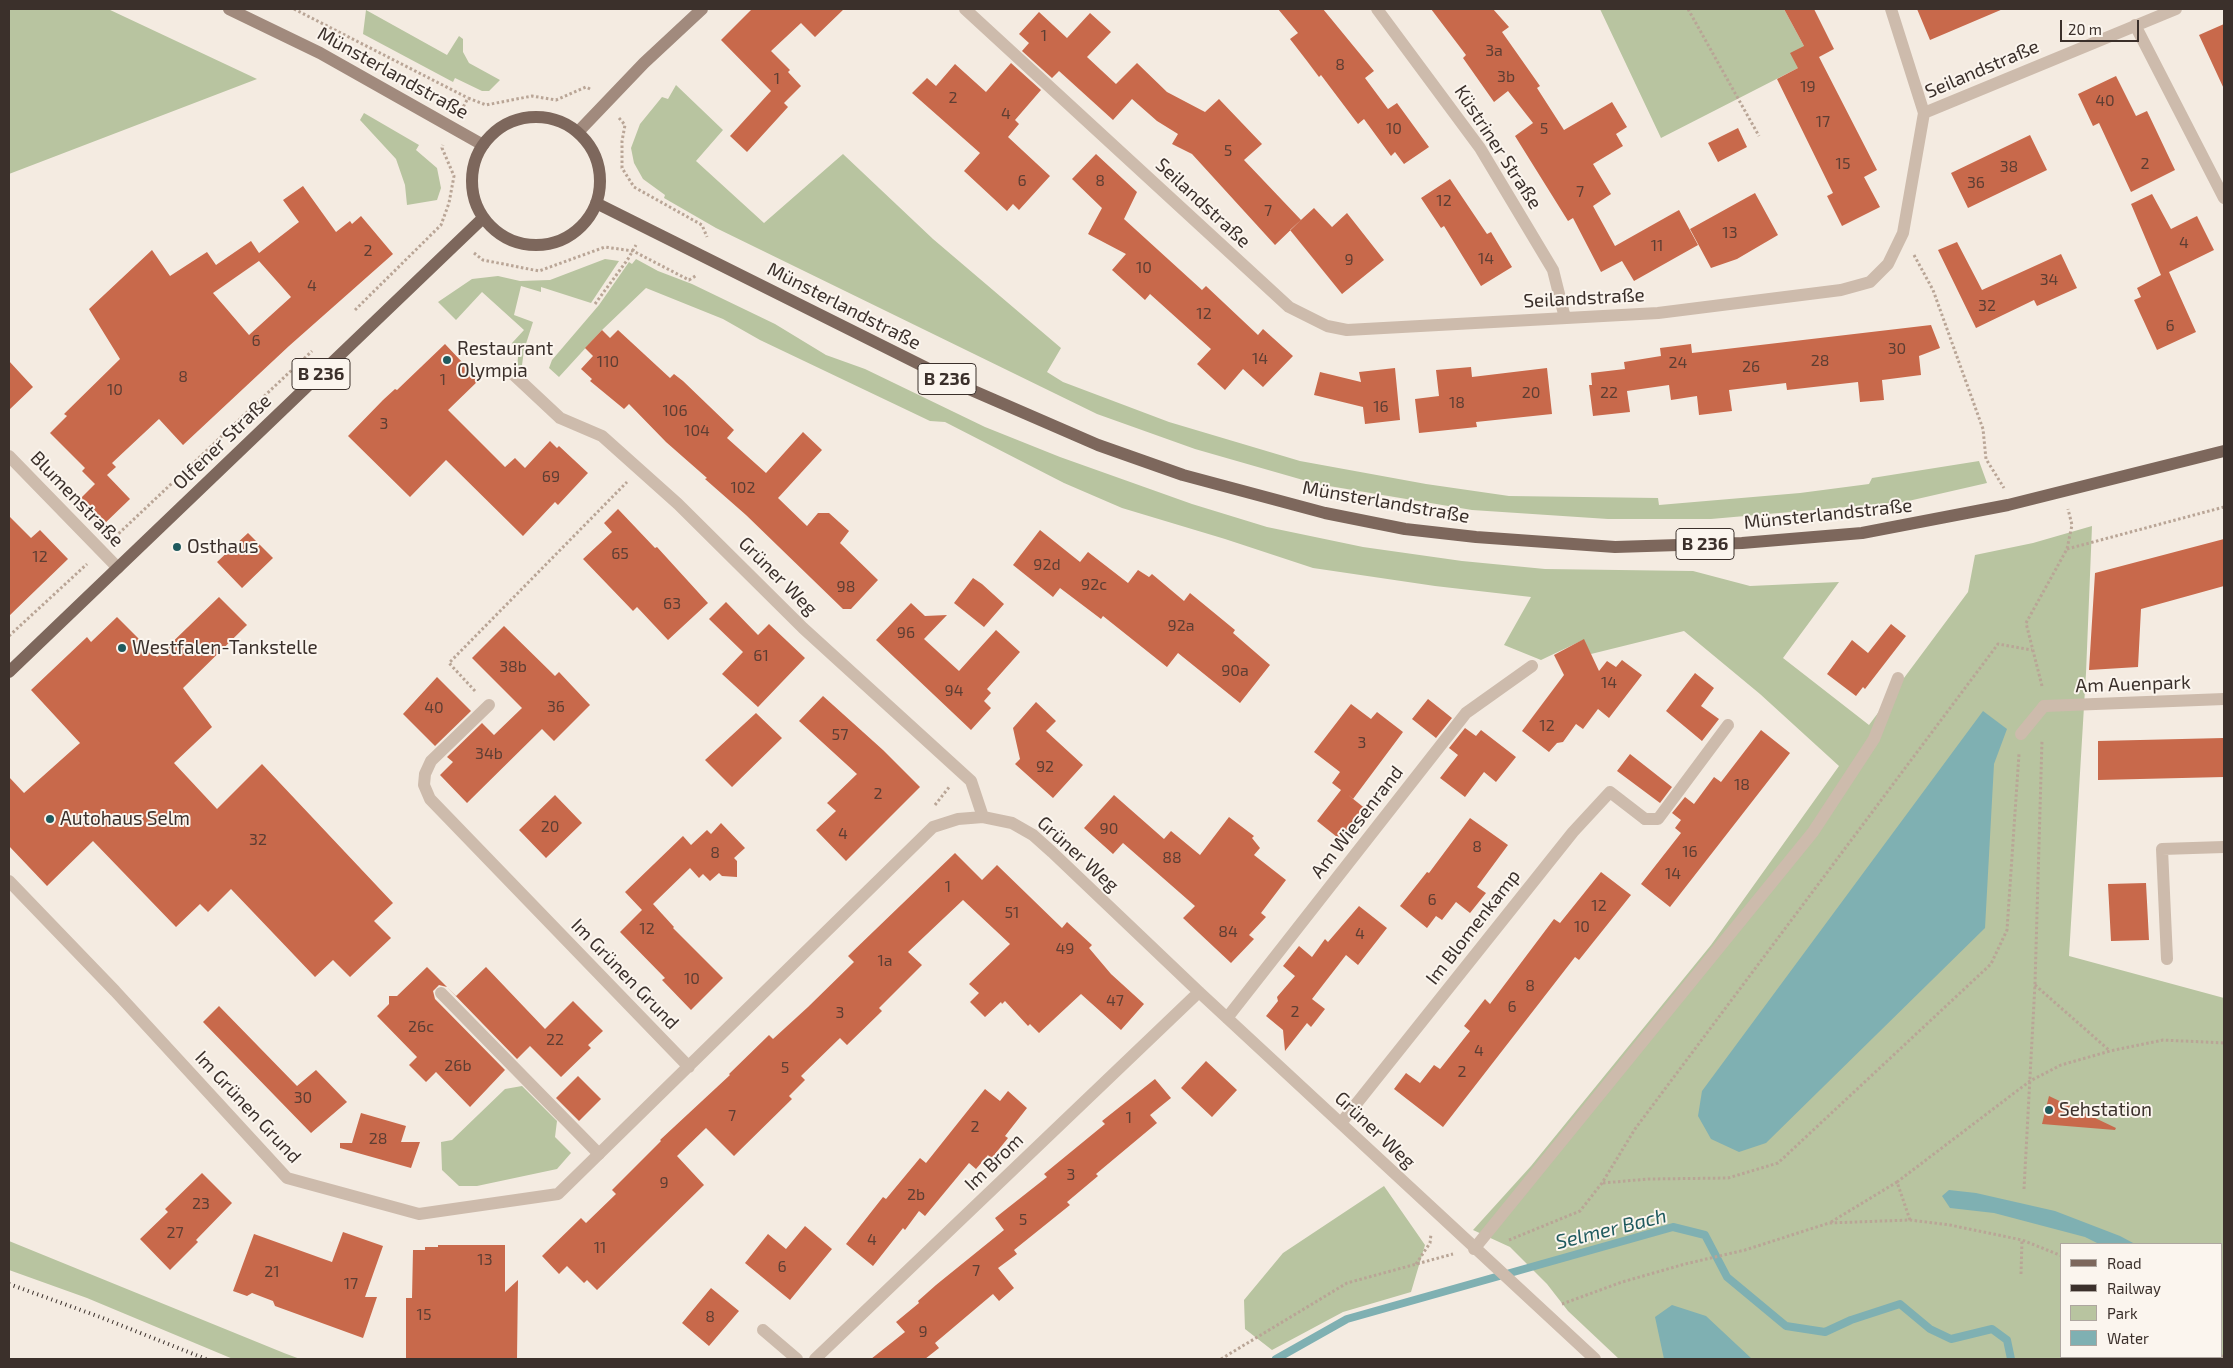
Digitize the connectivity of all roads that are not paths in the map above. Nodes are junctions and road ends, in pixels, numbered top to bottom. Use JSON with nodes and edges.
{"nodes":[{"id":1,"x":229,"y":9,"type":"edge"},
{"id":2,"x":702,"y":9,"type":"edge"},
{"id":3,"x":965,"y":9,"type":"edge"},
{"id":4,"x":1377,"y":9,"type":"edge"},
{"id":5,"x":1891,"y":9,"type":"edge"},
{"id":6,"x":2168,"y":10,"type":"edge"},
{"id":7,"x":2135,"y":25,"type":"junction"},
{"id":8,"x":1924,"y":113,"type":"junction"},
{"id":9,"x":578,"y":132,"type":"junction"},
{"id":10,"x":484,"y":144,"type":"junction"},
{"id":11,"x":2224,"y":198,"type":"edge"},
{"id":12,"x":596,"y":203,"type":"junction"},
{"id":13,"x":483,"y":218,"type":"junction"},
{"id":14,"x":1565,"y":318,"type":"junction"},
{"id":15,"x":514,"y":375,"type":"dead end"},
{"id":16,"x":2224,"y":451,"type":"edge"},
{"id":17,"x":9,"y":456,"type":"edge"},
{"id":18,"x":118,"y":568,"type":"junction"},
{"id":19,"x":1532,"y":666,"type":"dead end"},
{"id":20,"x":9,"y":672,"type":"edge"},
{"id":21,"x":1898,"y":678,"type":"dead end"},
{"id":22,"x":2224,"y":699,"type":"edge"},
{"id":23,"x":489,"y":705,"type":"road end"},
{"id":24,"x":1728,"y":725,"type":"dead end"},
{"id":25,"x":2021,"y":734,"type":"road end"},
{"id":26,"x":983,"y":817,"type":"junction"},
{"id":27,"x":2224,"y":846,"type":"edge"},
{"id":28,"x":9,"y":881,"type":"edge"},
{"id":29,"x":2167,"y":959,"type":"dead end"},
{"id":30,"x":1199,"y":992,"type":"junction"},
{"id":31,"x":441,"y":993,"type":"dead end"},
{"id":32,"x":1227,"y":1018,"type":"junction"},
{"id":33,"x":689,"y":1068,"type":"junction"},
{"id":34,"x":1341,"y":1123,"type":"junction"},
{"id":35,"x":599,"y":1154,"type":"junction"},
{"id":36,"x":1478,"y":1253,"type":"junction"},
{"id":37,"x":763,"y":1330,"type":"dead end"},
{"id":38,"x":797,"y":1359,"type":"edge"},
{"id":39,"x":815,"y":1359,"type":"edge"},
{"id":40,"x":1595,"y":1359,"type":"edge"}],
"edges":[{"from":1,"to":10,"type":"main road","name":"Münsterlandstraße"},
{"from":2,"to":9,"type":"main road"},
{"from":3,"to":14,"type":"street","name":"Seilandstraße"},
{"from":4,"to":14,"type":"street","name":"Küstriner Straße"},
{"from":5,"to":8,"type":"street"},
{"from":6,"to":7,"type":"street","name":"Seilandstraße"},
{"from":7,"to":8,"type":"street","name":"Seilandstraße"},
{"from":7,"to":11,"type":"street"},
{"from":8,"to":14,"type":"street","name":"Seilandstraße"},
{"from":9,"to":10,"type":"main road"},
{"from":9,"to":12,"type":"main road"},
{"from":10,"to":13,"type":"main road"},
{"from":12,"to":13,"type":"main road"},
{"from":12,"to":16,"type":"main road","name":"Münsterlandstraße","number":"B 236"},
{"from":13,"to":18,"type":"main road","name":"Olfener Straße","number":"B 236"},
{"from":15,"to":26,"type":"street","name":"Grüner Weg"},
{"from":17,"to":18,"type":"street","name":"Blumenstraße"},
{"from":18,"to":20,"type":"main road","name":"Olfener Straße","number":"B 236"},
{"from":19,"to":32,"type":"street","name":"Am Wiesenrand"},
{"from":21,"to":36,"type":"street"},
{"from":22,"to":25,"type":"street","name":"Am Auenpark"},
{"from":23,"to":33,"type":"street","name":"Im Grünen Grund"},
{"from":24,"to":34,"type":"street","name":"Im Blomenkamp"},
{"from":26,"to":30,"type":"street","name":"Grüner Weg"},
{"from":26,"to":33,"type":"street","name":"Im Grünen Grund"},
{"from":27,"to":29,"type":"street"},
{"from":28,"to":35,"type":"street","name":"Im Grünen Grund"},
{"from":30,"to":32,"type":"street","name":"Grüner Weg"},
{"from":30,"to":39,"type":"street","name":"Im Brom"},
{"from":31,"to":35,"type":"street"},
{"from":32,"to":34,"type":"street","name":"Grüner Weg"},
{"from":33,"to":35,"type":"street","name":"Im Grünen Grund"},
{"from":34,"to":36,"type":"street","name":"Grüner Weg"},
{"from":36,"to":40,"type":"street","name":"Grüner Weg"},
{"from":37,"to":38,"type":"street"}]}
